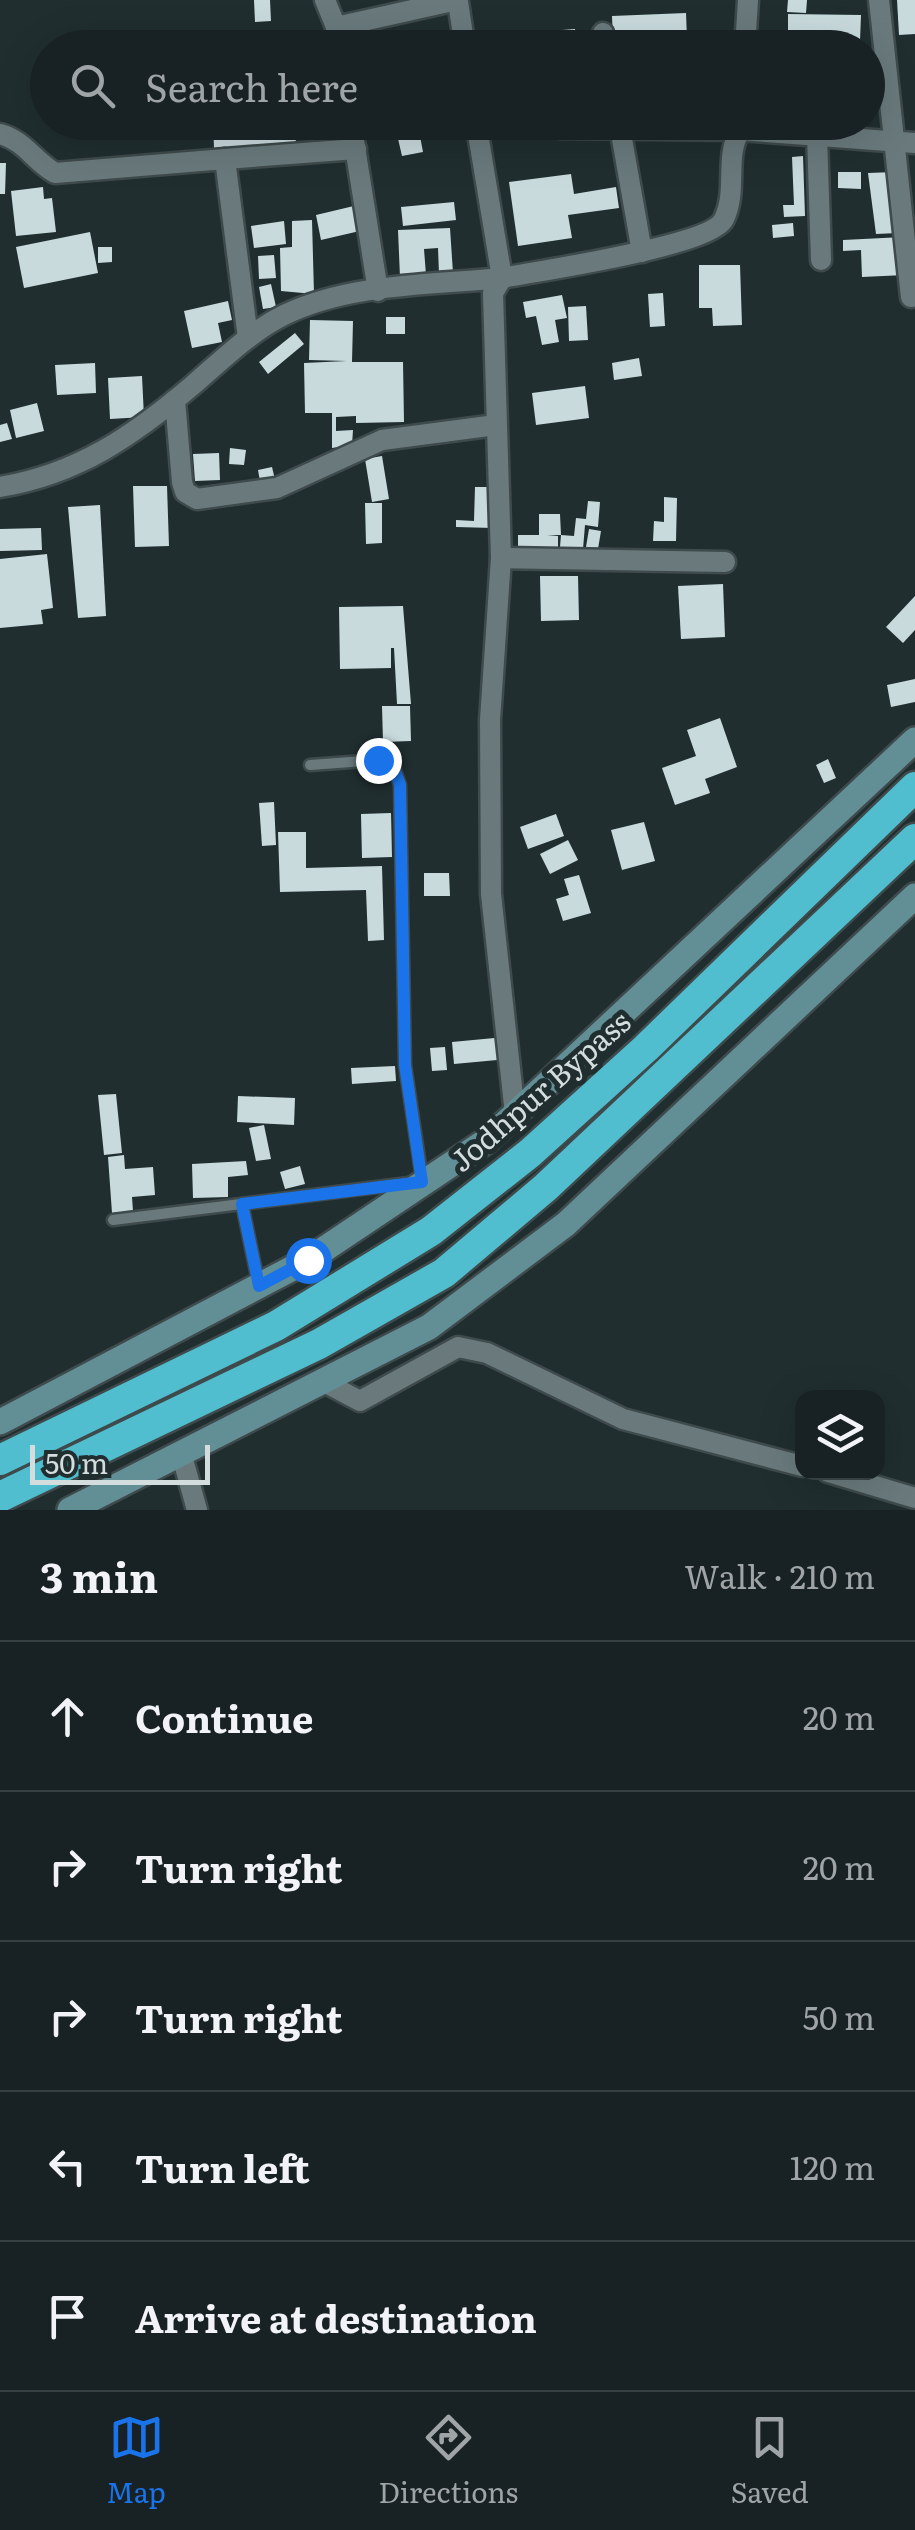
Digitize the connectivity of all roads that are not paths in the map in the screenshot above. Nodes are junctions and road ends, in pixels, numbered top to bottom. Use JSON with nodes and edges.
{"nodes":[{"id":1,"x":325,"y":0,"type":"edge"},
{"id":2,"x":748,"y":0,"type":"edge"},
{"id":3,"x":880,"y":0,"type":"edge"},
{"id":4,"x":457,"y":1,"type":"edge"},
{"id":5,"x":336,"y":30,"type":"edge"},
{"id":6,"x":361,"y":30,"type":"edge"},
{"id":7,"x":461,"y":30,"type":"edge"},
{"id":8,"x":746,"y":30,"type":"edge"},
{"id":9,"x":0,"y":134,"type":"edge"},
{"id":10,"x":355,"y":140,"type":"edge"},
{"id":11,"x":479,"y":140,"type":"edge"},
{"id":12,"x":622,"y":140,"type":"edge"},
{"id":13,"x":734,"y":140,"type":"edge"},
{"id":14,"x":817,"y":140,"type":"edge"},
{"id":15,"x":866,"y":140,"type":"edge"},
{"id":16,"x":905,"y":144,"type":"edge"},
{"id":17,"x":356,"y":149,"type":"junction"},
{"id":18,"x":224,"y":158,"type":"junction"},
{"id":19,"x":642,"y":252,"type":"junction"},
{"id":20,"x":821,"y":260,"type":"dead end"},
{"id":21,"x":502,"y":278,"type":"junction"},
{"id":22,"x":378,"y":290,"type":"junction"},
{"id":23,"x":911,"y":298,"type":"dead end"},
{"id":24,"x":248,"y":338,"type":"junction"},
{"id":25,"x":175,"y":400,"type":"junction"},
{"id":26,"x":496,"y":425,"type":"junction"},
{"id":27,"x":0,"y":487,"type":"edge"},
{"id":28,"x":501,"y":558,"type":"junction"},
{"id":29,"x":725,"y":562,"type":"dead end"},
{"id":30,"x":915,"y":740,"type":"edge"},
{"id":31,"x":310,"y":765,"type":"dead end"},
{"id":32,"x":915,"y":787,"type":"edge"},
{"id":33,"x":915,"y":839,"type":"edge"},
{"id":34,"x":915,"y":896,"type":"edge"},
{"id":35,"x":515,"y":1114,"type":"junction"},
{"id":36,"x":242,"y":1204,"type":"junction"},
{"id":37,"x":113,"y":1220,"type":"dead end"},
{"id":38,"x":259,"y":1286,"type":"junction"},
{"id":39,"x":324,"y":1382,"type":"junction"},
{"id":40,"x":0,"y":1422,"type":"edge"},
{"id":41,"x":182,"y":1456,"type":"junction"},
{"id":42,"x":0,"y":1460,"type":"edge"},
{"id":43,"x":795,"y":1464,"type":"edge"},
{"id":44,"x":855,"y":1480,"type":"edge"},
{"id":45,"x":0,"y":1498,"type":"edge"},
{"id":46,"x":915,"y":1498,"type":"edge"},
{"id":47,"x":70,"y":1510,"type":"edge"},
{"id":48,"x":197,"y":1510,"type":"edge"}],
"edges":[{"from":1,"to":5,"type":"street"},
{"from":2,"to":8,"type":"street"},
{"from":3,"to":16,"type":"street"},
{"from":4,"to":6,"type":"street"},
{"from":4,"to":7,"type":"street"},
{"from":9,"to":18,"type":"street"},
{"from":10,"to":17,"type":"street"},
{"from":11,"to":21,"type":"street"},
{"from":12,"to":19,"type":"street"},
{"from":13,"to":19,"type":"street"},
{"from":14,"to":20,"type":"street"},
{"from":15,"to":16,"type":"street"},
{"from":16,"to":23,"type":"street"},
{"from":17,"to":18,"type":"street"},
{"from":17,"to":22,"type":"street"},
{"from":18,"to":24,"type":"street"},
{"from":19,"to":21,"type":"street"},
{"from":21,"to":22,"type":"street"},
{"from":21,"to":26,"type":"street"},
{"from":22,"to":24,"type":"street"},
{"from":24,"to":25,"type":"street"},
{"from":25,"to":26,"type":"street"},
{"from":25,"to":27,"type":"street"},
{"from":26,"to":28,"type":"street"},
{"from":28,"to":29,"type":"street"},
{"from":28,"to":35,"type":"street"},
{"from":30,"to":35,"type":"street"},
{"from":31,"to":36,"type":"lane"},
{"from":32,"to":42,"type":"highway","name":"Jodhpur Bypass"},
{"from":33,"to":45,"type":"highway"},
{"from":34,"to":39,"type":"street"},
{"from":35,"to":38,"type":"street"},
{"from":36,"to":37,"type":"lane"},
{"from":36,"to":38,"type":"lane"},
{"from":38,"to":40,"type":"street"},
{"from":39,"to":41,"type":"street"},
{"from":39,"to":43,"type":"street"},
{"from":41,"to":47,"type":"street"},
{"from":41,"to":48,"type":"street"},
{"from":44,"to":46,"type":"street"}]}
